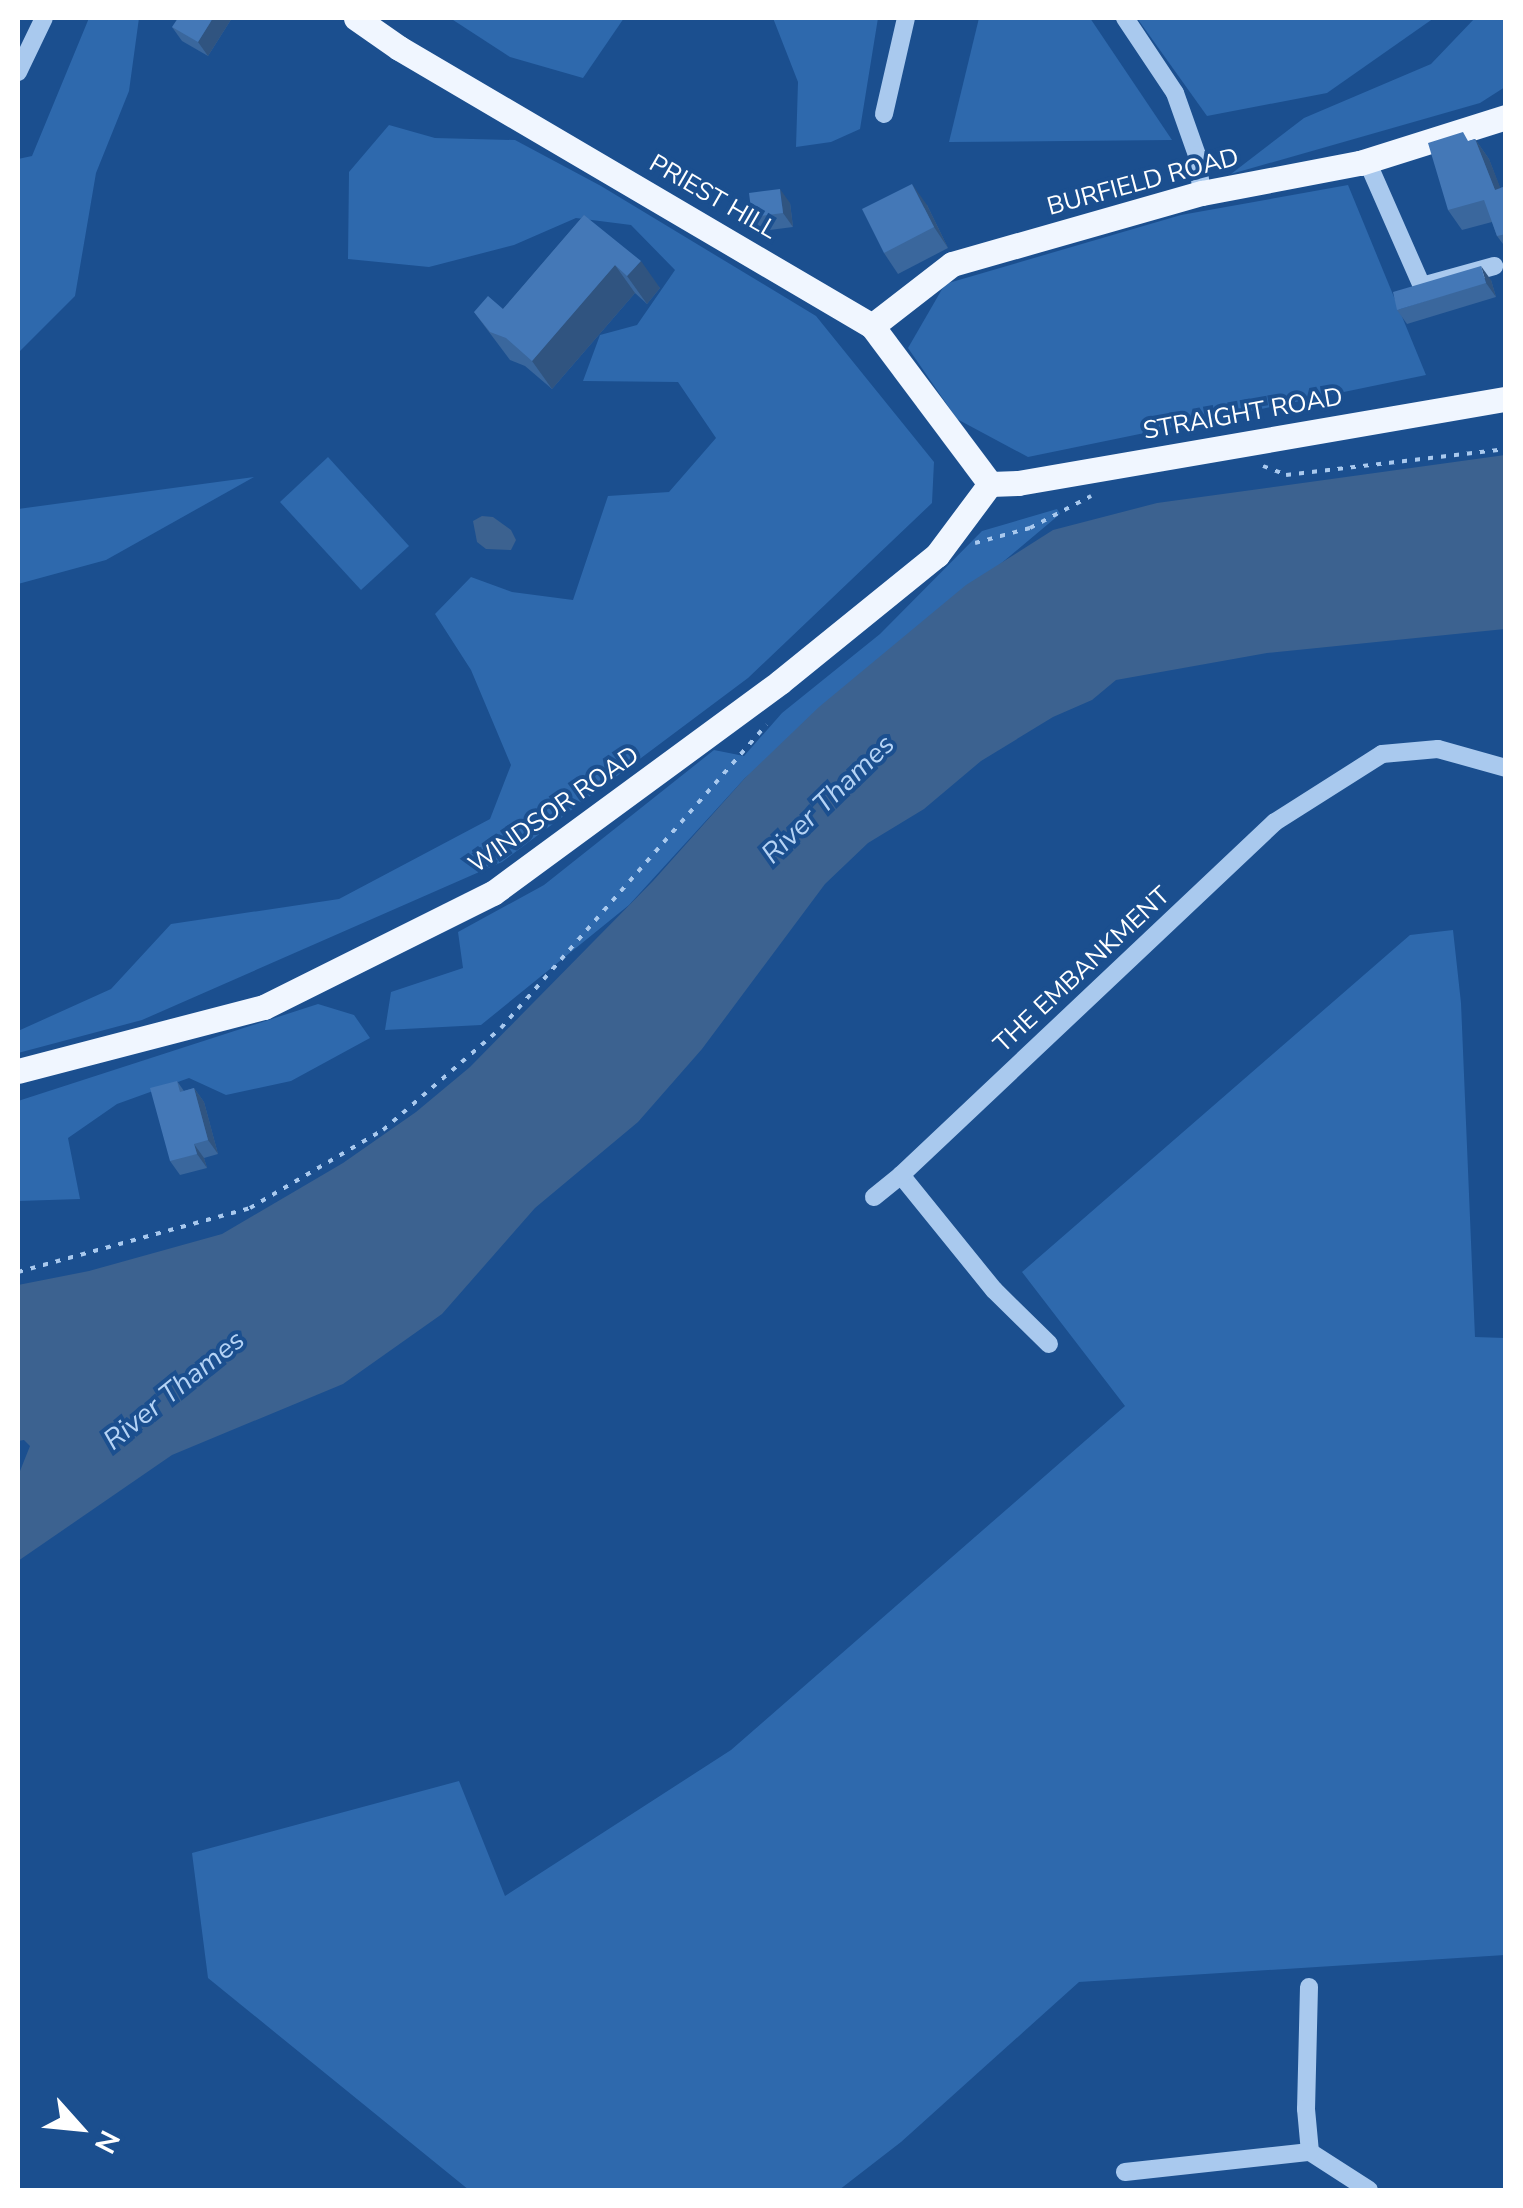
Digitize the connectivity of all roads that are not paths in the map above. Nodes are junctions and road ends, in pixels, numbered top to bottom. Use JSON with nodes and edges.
{"nodes":[{"id":1,"x":44,"y":18,"type":"edge"},
{"id":2,"x":356,"y":18,"type":"edge"},
{"id":3,"x":906,"y":18,"type":"edge"},
{"id":4,"x":1125,"y":18,"type":"edge"},
{"id":5,"x":18,"y":72,"type":"edge"},
{"id":6,"x":884,"y":114,"type":"dead end"},
{"id":7,"x":1506,"y":117,"type":"edge"},
{"id":8,"x":1367,"y":161,"type":"junction"},
{"id":9,"x":1202,"y":192,"type":"junction"},
{"id":10,"x":1494,"y":266,"type":"dead end"},
{"id":11,"x":872,"y":326,"type":"junction"},
{"id":12,"x":1506,"y":399,"type":"edge"},
{"id":13,"x":990,"y":484,"type":"junction"},
{"id":14,"x":1506,"y":768,"type":"edge"},
{"id":15,"x":18,"y":1071,"type":"edge"},
{"id":16,"x":901,"y":1175,"type":"junction"},
{"id":17,"x":874,"y":1197,"type":"dead end"},
{"id":18,"x":1049,"y":1344,"type":"dead end"},
{"id":19,"x":1309,"y":1987,"type":"dead end"},
{"id":20,"x":1310,"y":2152,"type":"junction"},
{"id":21,"x":1124,"y":2172,"type":"dead end"},
{"id":22,"x":1369,"y":2190,"type":"edge"}],
"edges":[{"from":1,"to":5,"type":"street"},
{"from":2,"to":11,"type":"main road","name":"PRIEST HILL"},
{"from":3,"to":6,"type":"street"},
{"from":4,"to":9,"type":"street"},
{"from":7,"to":8,"type":"main road","name":"BURFIELD ROAD"},
{"from":8,"to":9,"type":"main road","name":"BURFIELD ROAD"},
{"from":8,"to":10,"type":"street"},
{"from":9,"to":11,"type":"main road","name":"BURFIELD ROAD"},
{"from":11,"to":13,"type":"main road","name":"PRIEST HILL"},
{"from":12,"to":13,"type":"main road","name":"STRAIGHT ROAD"},
{"from":13,"to":15,"type":"main road","name":"WINDSOR ROAD"},
{"from":14,"to":16,"type":"street","name":"THE EMBANKMENT"},
{"from":16,"to":17,"type":"street","name":"THE EMBANKMENT"},
{"from":16,"to":18,"type":"street"},
{"from":19,"to":20,"type":"street"},
{"from":20,"to":21,"type":"street"},
{"from":20,"to":22,"type":"street"}]}
